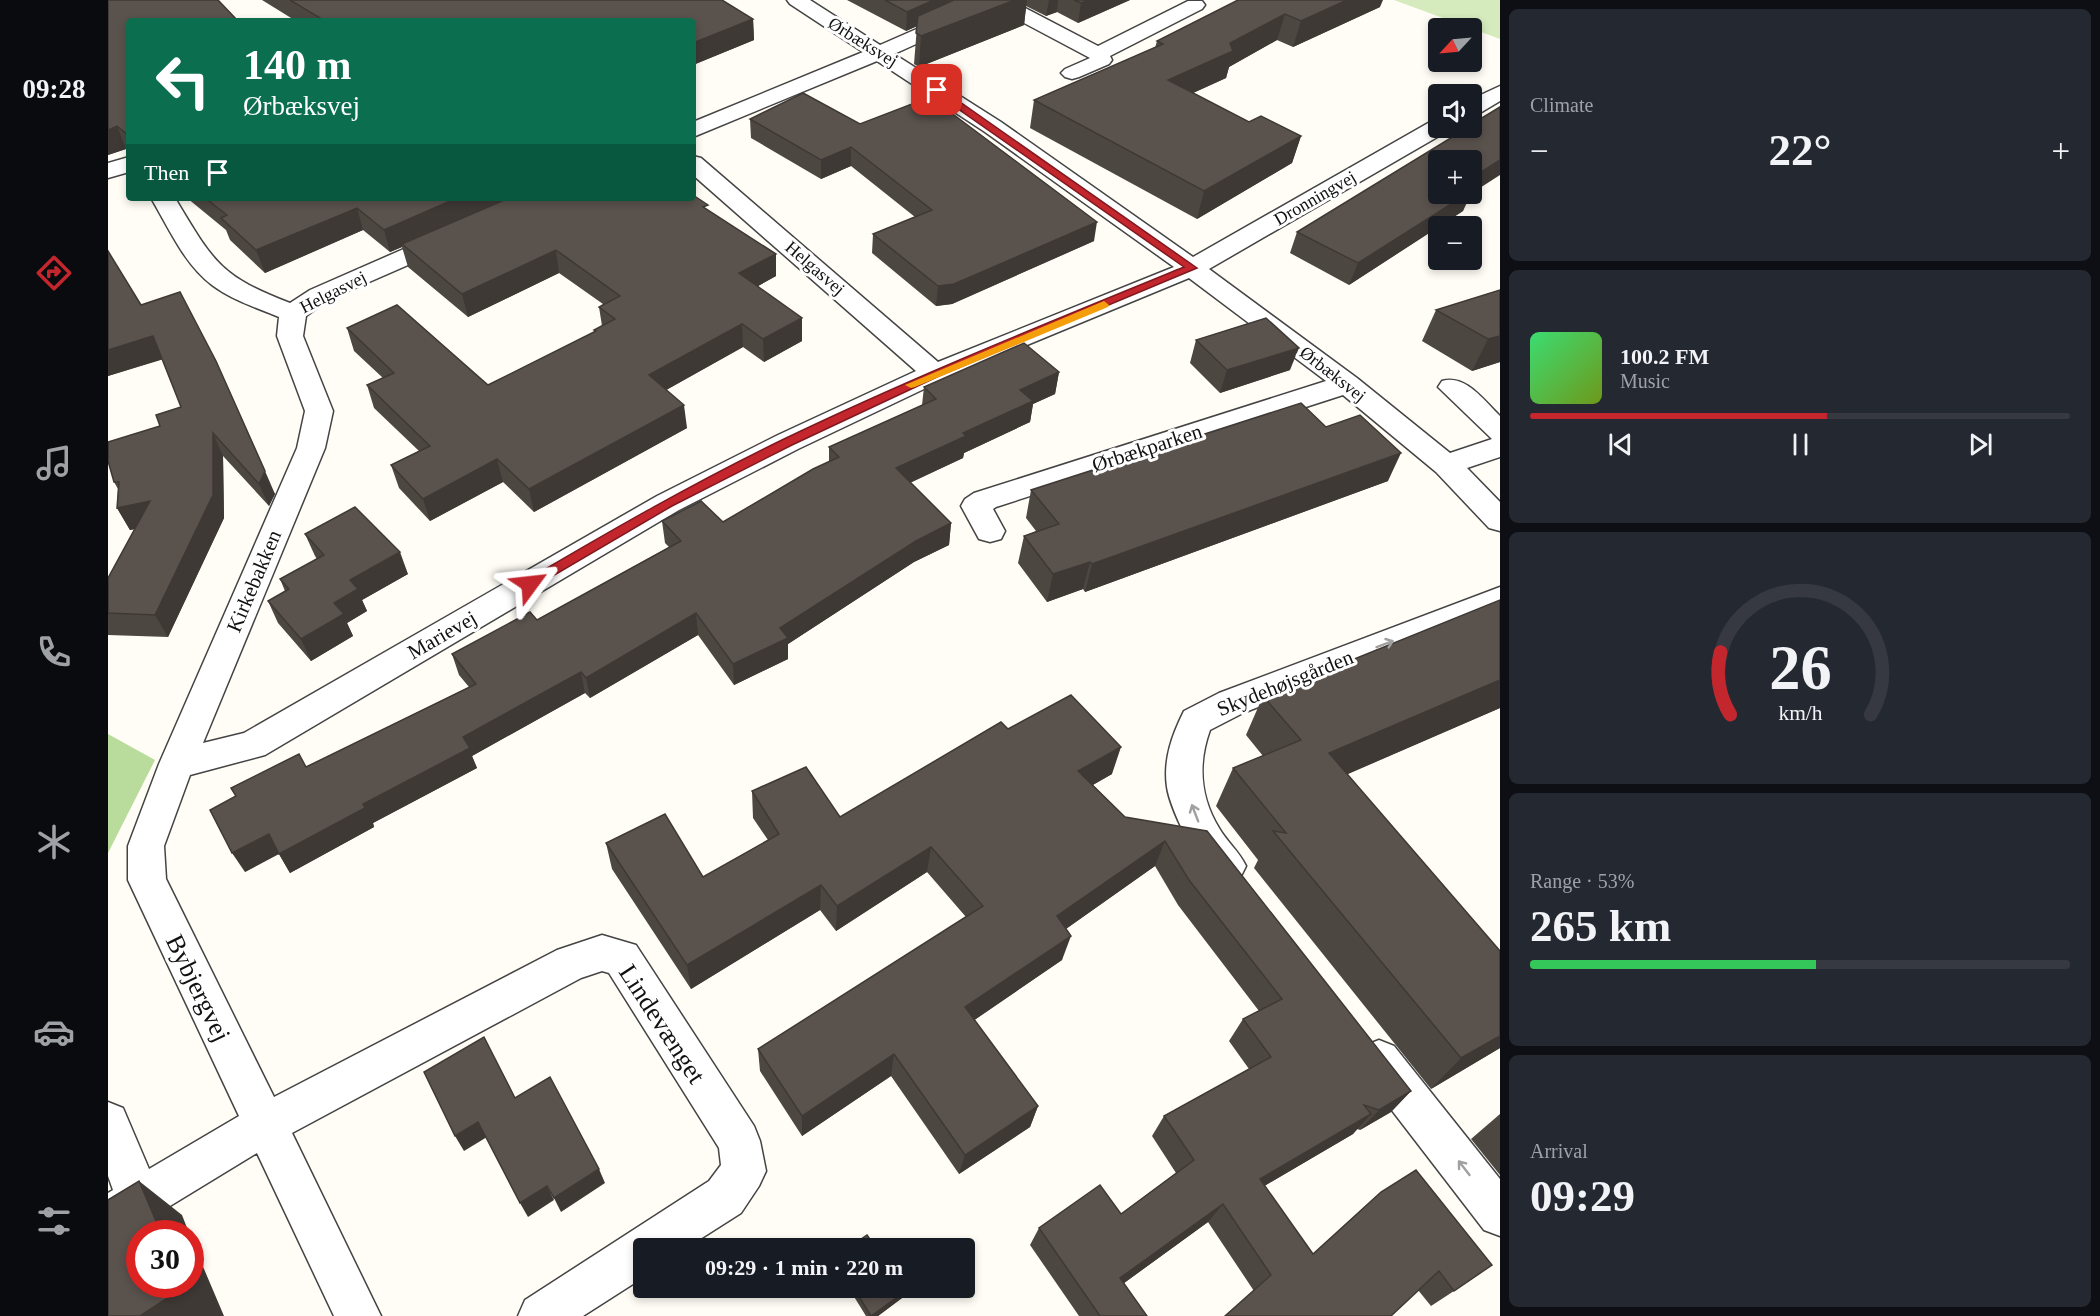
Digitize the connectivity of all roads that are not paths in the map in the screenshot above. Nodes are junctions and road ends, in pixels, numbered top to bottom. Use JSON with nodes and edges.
{"nodes":[{"id":1,"x":797,"y":0,"type":"edge"},
{"id":2,"x":998,"y":0,"type":"edge"},
{"id":3,"x":1195,"y":5,"type":"dead end"},
{"id":4,"x":881,"y":53,"type":"junction"},
{"id":5,"x":1098,"y":54,"type":"junction"},
{"id":6,"x":1072,"y":73,"type":"dead end"},
{"id":7,"x":1500,"y":92,"type":"edge"},
{"id":8,"x":1482,"y":102,"type":"edge"},
{"id":9,"x":696,"y":129,"type":"edge"},
{"id":10,"x":1428,"y":133,"type":"edge"},
{"id":11,"x":126,"y":166,"type":"edge"},
{"id":12,"x":696,"y":166,"type":"edge"},
{"id":13,"x":108,"y":171,"type":"edge"},
{"id":14,"x":165,"y":201,"type":"edge"},
{"id":15,"x":465,"y":230,"type":"edge"},
{"id":16,"x":1192,"y":268,"type":"junction"},
{"id":17,"x":293,"y":313,"type":"junction"},
{"id":18,"x":935,"y":373,"type":"junction"},
{"id":19,"x":1347,"y":384,"type":"junction"},
{"id":20,"x":1452,"y":387,"type":"dead end"},
{"id":21,"x":1500,"y":432,"type":"edge"},
{"id":22,"x":1500,"y":447,"type":"edge"},
{"id":23,"x":1446,"y":465,"type":"junction"},
{"id":24,"x":1500,"y":520,"type":"edge"},
{"id":25,"x":990,"y":531,"type":"dead end"},
{"id":26,"x":1500,"y":600,"type":"edge"},
{"id":27,"x":177,"y":764,"type":"junction"},
{"id":28,"x":146,"y":846,"type":"joint"},
{"id":29,"x":1248,"y":894,"type":"edge"},
{"id":30,"x":1359,"y":1035,"type":"edge"},
{"id":31,"x":108,"y":1124,"type":"edge"},
{"id":32,"x":264,"y":1125,"type":"junction"},
{"id":33,"x":124,"y":1209,"type":"edge"},
{"id":34,"x":1500,"y":1214,"type":"edge"},
{"id":35,"x":662,"y":1238,"type":"edge"},
{"id":36,"x":633,"y":1257,"type":"edge"},
{"id":37,"x":358,"y":1316,"type":"edge"},
{"id":38,"x":542,"y":1316,"type":"edge"}],
"edges":[{"from":1,"to":4,"type":"street","name":"Ørbæksvej"},
{"from":2,"to":4,"type":"street"},
{"from":2,"to":5,"type":"street"},
{"from":3,"to":5,"type":"street"},
{"from":4,"to":9,"type":"street"},
{"from":4,"to":16,"type":"street","name":"Ørbæksvej"},
{"from":5,"to":6,"type":"street"},
{"from":7,"to":8,"type":"street"},
{"from":10,"to":16,"type":"street","name":"Dronningvej"},
{"from":11,"to":13,"type":"street"},
{"from":12,"to":18,"type":"street","name":"Helgasvej"},
{"from":14,"to":17,"type":"street","name":"Helgasvej"},
{"from":15,"to":17,"type":"street","name":"Helgasvej"},
{"from":16,"to":18,"type":"street","name":"Marievej"},
{"from":16,"to":19,"type":"street","name":"Ørbæksvej"},
{"from":17,"to":27,"type":"street","name":"Kirkebakken"},
{"from":18,"to":27,"type":"street","name":"Marievej"},
{"from":19,"to":23,"type":"street","name":"Ørbæksvej"},
{"from":19,"to":25,"type":"street","name":"Ørbækparken"},
{"from":20,"to":21,"type":"street"},
{"from":22,"to":23,"type":"street"},
{"from":23,"to":24,"type":"street","name":"Ørbæksvej"},
{"from":29,"to":26,"type":"street","name":"Skydehøjsgården","one_way":true},
{"from":27,"to":28,"type":"street","name":"Kirkebakken"},
{"from":28,"to":32,"type":"street","name":"Bybjergvej"},
{"from":34,"to":30,"type":"street","one_way":true},
{"from":31,"to":33,"type":"street"},
{"from":32,"to":33,"type":"street"},
{"from":32,"to":35,"type":"street","name":"Lindevænget"},
{"from":32,"to":37,"type":"street","name":"Bybjergvej"},
{"from":36,"to":38,"type":"street","name":"Lindevænget"}]}
